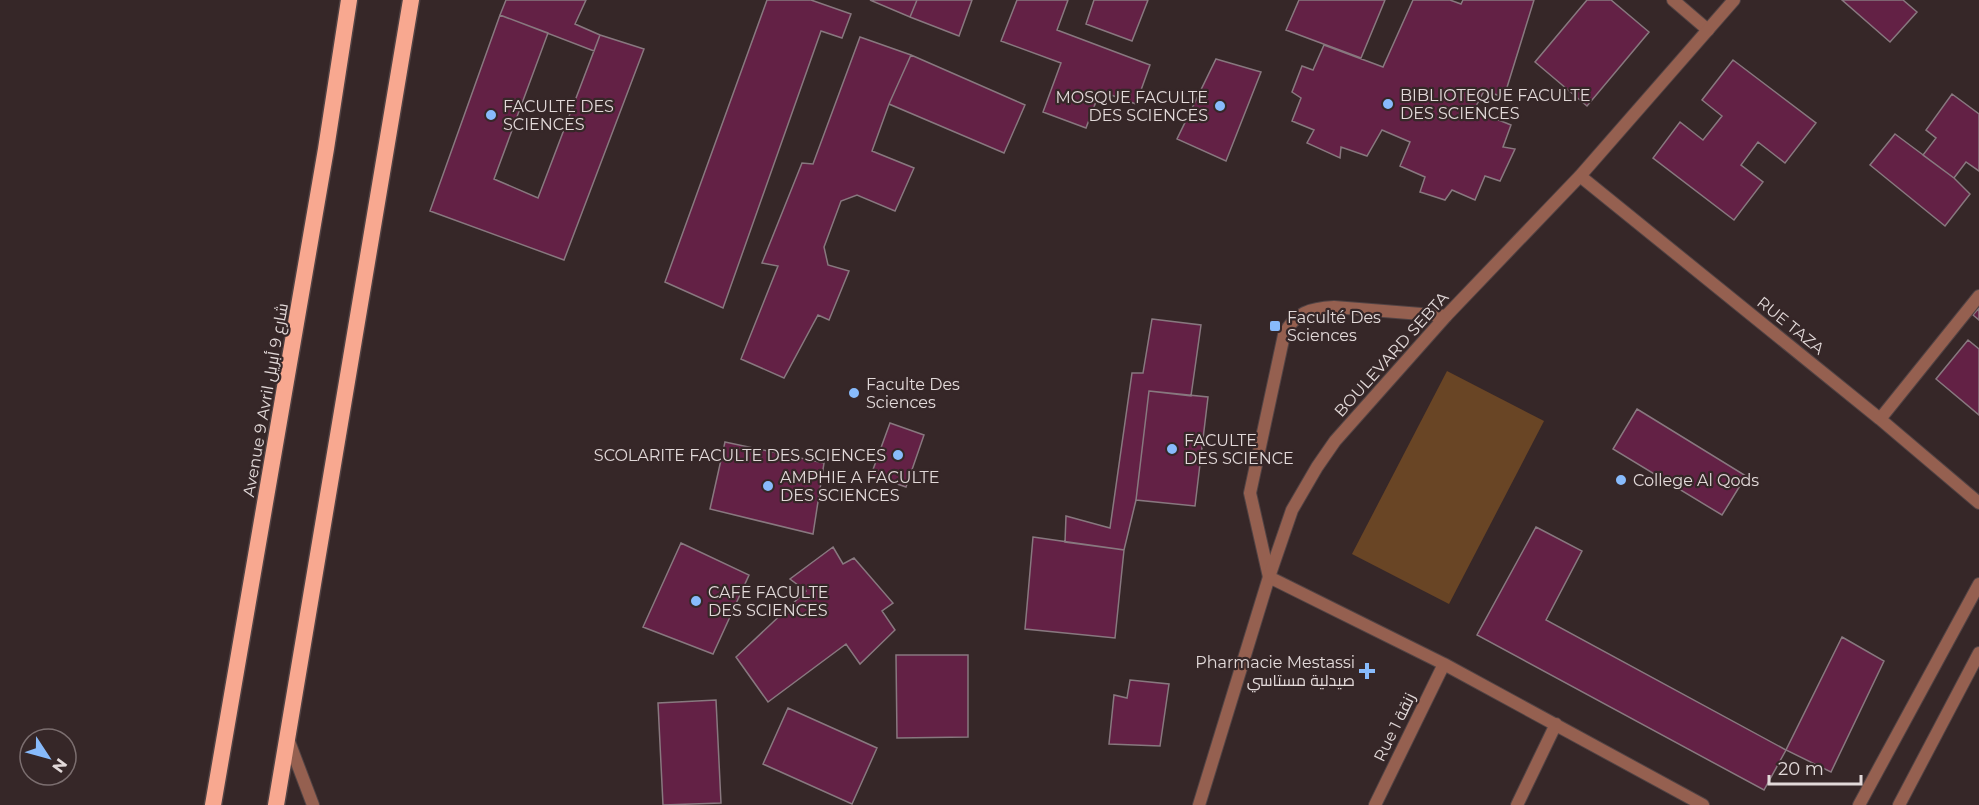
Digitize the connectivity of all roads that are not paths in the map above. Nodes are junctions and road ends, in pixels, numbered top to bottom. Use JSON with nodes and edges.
{"nodes":[{"id":1,"x":349,"y":0,"type":"edge"},
{"id":2,"x":411,"y":0,"type":"edge"},
{"id":3,"x":1673,"y":0,"type":"edge"},
{"id":4,"x":1734,"y":0,"type":"edge"},
{"id":5,"x":1708,"y":30,"type":"junction"},
{"id":6,"x":1580,"y":176,"type":"junction"},
{"id":7,"x":1979,"y":296,"type":"edge"},
{"id":8,"x":1446,"y":316,"type":"junction"},
{"id":9,"x":1880,"y":419,"type":"junction"},
{"id":10,"x":1979,"y":503,"type":"edge"},
{"id":11,"x":1269,"y":577,"type":"junction"},
{"id":12,"x":1979,"y":584,"type":"edge"},
{"id":13,"x":1979,"y":653,"type":"edge"},
{"id":14,"x":1444,"y":664,"type":"junction"},
{"id":15,"x":1556,"y":724,"type":"junction"},
{"id":16,"x":287,"y":736,"type":"junction"},
{"id":17,"x":213,"y":805,"type":"edge"},
{"id":18,"x":276,"y":805,"type":"edge"},
{"id":19,"x":313,"y":805,"type":"edge"},
{"id":20,"x":1198,"y":805,"type":"edge"},
{"id":21,"x":1375,"y":805,"type":"edge"},
{"id":22,"x":1517,"y":805,"type":"edge"},
{"id":23,"x":1703,"y":805,"type":"edge"},
{"id":24,"x":1859,"y":805,"type":"edge"},
{"id":25,"x":1899,"y":805,"type":"edge"}],
"edges":[{"from":1,"to":17,"type":"highway","name":"Avenue 9 Avril شارع 9 أبريل"},
{"from":2,"to":16,"type":"highway"},
{"from":3,"to":5,"type":"street"},
{"from":4,"to":5,"type":"street","name":"BOULEVARD SEBTA"},
{"from":5,"to":6,"type":"street","name":"BOULEVARD SEBTA"},
{"from":6,"to":8,"type":"street","name":"BOULEVARD SEBTA"},
{"from":6,"to":9,"type":"street","name":"RUE TAZA"},
{"from":7,"to":9,"type":"street"},
{"from":8,"to":11,"type":"street","name":"BOULEVARD SEBTA"},
{"from":8,"to":11,"type":"street"},
{"from":9,"to":10,"type":"street","name":"RUE TAZA"},
{"from":11,"to":14,"type":"street"},
{"from":11,"to":20,"type":"street","name":"BOULEVARD SEBTA"},
{"from":12,"to":24,"type":"street"},
{"from":13,"to":25,"type":"street"},
{"from":14,"to":15,"type":"street"},
{"from":14,"to":21,"type":"street","name":"Rue 1 زنقة"},
{"from":15,"to":22,"type":"street"},
{"from":15,"to":23,"type":"street"},
{"from":16,"to":18,"type":"highway"},
{"from":16,"to":19,"type":"street"}]}
